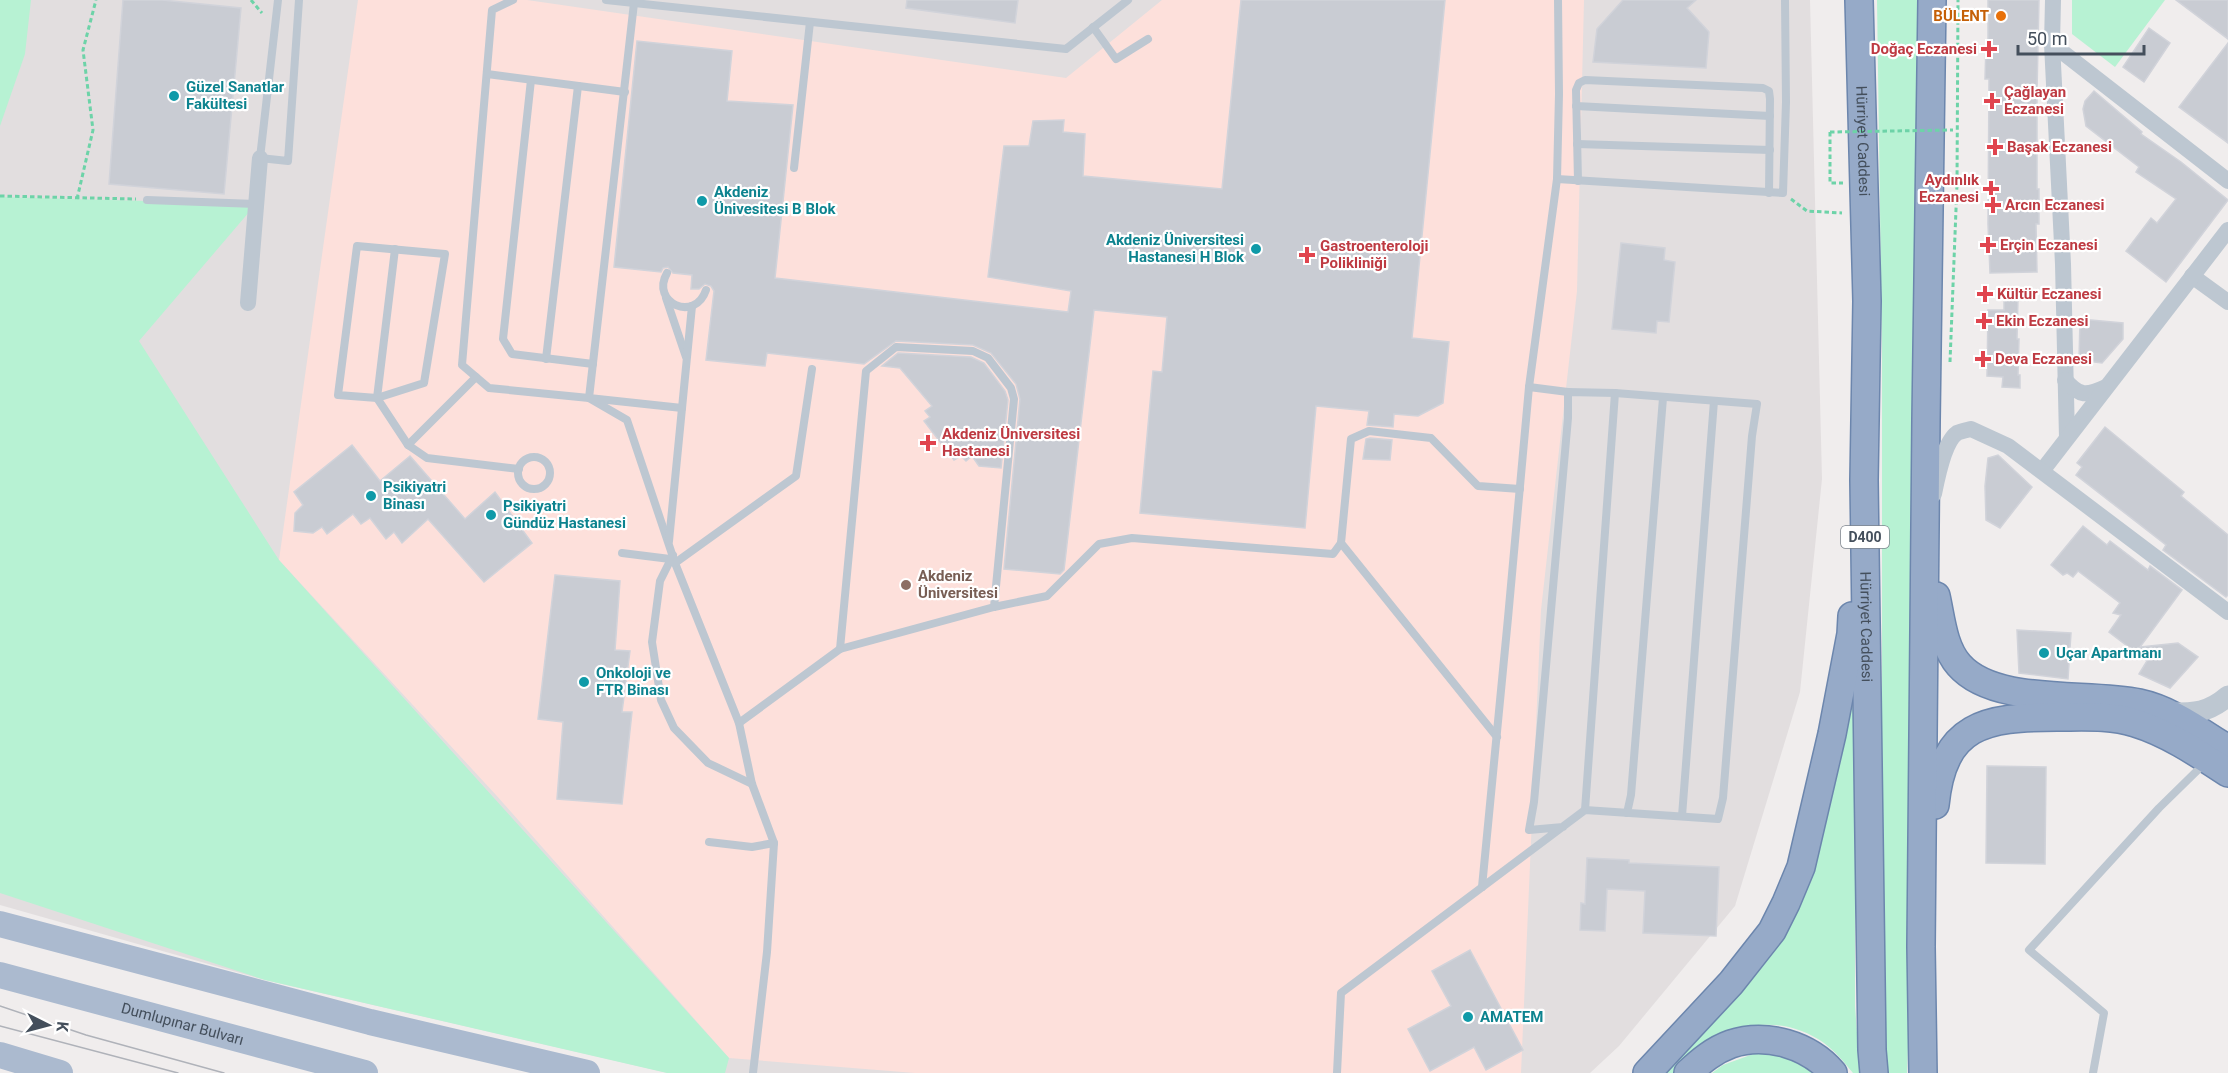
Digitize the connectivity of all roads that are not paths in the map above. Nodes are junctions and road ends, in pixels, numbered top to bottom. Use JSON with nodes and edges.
{"nodes":[{"id":1,"x":278,"y":0,"type":"edge"},
{"id":2,"x":298,"y":0,"type":"edge"},
{"id":3,"x":513,"y":0,"type":"edge"},
{"id":4,"x":606,"y":0,"type":"edge"},
{"id":5,"x":1128,"y":0,"type":"edge"},
{"id":6,"x":1558,"y":0,"type":"edge"},
{"id":7,"x":1785,"y":0,"type":"edge"},
{"id":8,"x":1859,"y":0,"type":"edge"},
{"id":9,"x":1869,"y":0,"type":"edge"},
{"id":10,"x":1925,"y":0,"type":"edge"},
{"id":11,"x":1932,"y":0,"type":"edge"},
{"id":12,"x":2053,"y":0,"type":"edge"},
{"id":13,"x":617,"y":1,"type":"edge"},
{"id":14,"x":649,"y":2,"type":"edge"},
{"id":15,"x":634,"y":3,"type":"junction"},
{"id":16,"x":810,"y":22,"type":"junction"},
{"id":17,"x":1093,"y":27,"type":"junction"},
{"id":18,"x":1148,"y":39,"type":"dead end"},
{"id":19,"x":1850,"y":39,"type":"dead end"},
{"id":20,"x":2052,"y":44,"type":"junction"},
{"id":21,"x":487,"y":74,"type":"junction"},
{"id":22,"x":531,"y":80,"type":"junction"},
{"id":23,"x":578,"y":86,"type":"junction"},
{"id":24,"x":625,"y":92,"type":"junction"},
{"id":25,"x":1576,"y":106,"type":"junction"},
{"id":26,"x":1770,"y":116,"type":"junction"},
{"id":27,"x":1862,"y":119,"type":"junction"},
{"id":28,"x":1577,"y":144,"type":"junction"},
{"id":29,"x":1770,"y":150,"type":"junction"},
{"id":30,"x":260,"y":158,"type":"junction"},
{"id":31,"x":794,"y":168,"type":"dead end"},
{"id":32,"x":1557,"y":180,"type":"junction"},
{"id":33,"x":1578,"y":181,"type":"junction"},
{"id":34,"x":2228,"y":181,"type":"edge"},
{"id":35,"x":1769,"y":193,"type":"junction"},
{"id":36,"x":147,"y":200,"type":"road end"},
{"id":37,"x":256,"y":204,"type":"junction"},
{"id":38,"x":2228,"y":230,"type":"edge"},
{"id":39,"x":395,"y":249,"type":"junction"},
{"id":40,"x":1928,"y":266,"type":"junction"},
{"id":41,"x":667,"y":273,"type":"dead end"},
{"id":42,"x":2192,"y":276,"type":"junction"},
{"id":43,"x":706,"y":290,"type":"dead end"},
{"id":44,"x":666,"y":296,"type":"junction"},
{"id":45,"x":1867,"y":301,"type":"junction"},
{"id":46,"x":2228,"y":302,"type":"edge"},
{"id":47,"x":248,"y":303,"type":"dead end"},
{"id":48,"x":692,"y":306,"type":"junction"},
{"id":49,"x":546,"y":359,"type":"junction"},
{"id":50,"x":687,"y":361,"type":"junction"},
{"id":51,"x":593,"y":364,"type":"junction"},
{"id":52,"x":812,"y":369,"type":"dead end"},
{"id":53,"x":476,"y":377,"type":"junction"},
{"id":54,"x":2066,"y":380,"type":"junction"},
{"id":55,"x":1529,"y":387,"type":"junction"},
{"id":56,"x":2107,"y":387,"type":"junction"},
{"id":57,"x":1568,"y":392,"type":"junction"},
{"id":58,"x":1615,"y":393,"type":"junction"},
{"id":59,"x":377,"y":398,"type":"junction"},
{"id":60,"x":589,"y":398,"type":"junction"},
{"id":61,"x":1663,"y":398,"type":"junction"},
{"id":62,"x":1714,"y":401,"type":"junction"},
{"id":63,"x":682,"y":408,"type":"junction"},
{"id":64,"x":2067,"y":438,"type":"junction"},
{"id":65,"x":408,"y":445,"type":"junction"},
{"id":66,"x":519,"y":469,"type":"dead end"},
{"id":67,"x":2042,"y":471,"type":"junction"},
{"id":68,"x":1864,"y":480,"type":"junction"},
{"id":69,"x":1520,"y":489,"type":"junction"},
{"id":70,"x":1925,"y":536,"type":"junction"},
{"id":71,"x":1341,"y":543,"type":"junction"},
{"id":72,"x":669,"y":544,"type":"junction"},
{"id":73,"x":622,"y":554,"type":"dead end"},
{"id":74,"x":673,"y":559,"type":"junction"},
{"id":75,"x":994,"y":607,"type":"junction"},
{"id":76,"x":2228,"y":612,"type":"edge"},
{"id":77,"x":840,"y":649,"type":"junction"},
{"id":78,"x":2228,"y":696,"type":"edge"},
{"id":79,"x":2169,"y":713,"type":"junction"},
{"id":80,"x":740,"y":723,"type":"junction"},
{"id":81,"x":1497,"y":737,"type":"junction"},
{"id":82,"x":2221,"y":761,"type":"edge"},
{"id":83,"x":752,"y":784,"type":"junction"},
{"id":84,"x":1585,"y":810,"type":"junction"},
{"id":85,"x":1627,"y":813,"type":"junction"},
{"id":86,"x":1682,"y":816,"type":"junction"},
{"id":87,"x":1563,"y":827,"type":"junction"},
{"id":88,"x":709,"y":842,"type":"dead end"},
{"id":89,"x":774,"y":843,"type":"junction"},
{"id":90,"x":1482,"y":887,"type":"junction"},
{"id":91,"x":0,"y":924,"type":"edge"},
{"id":92,"x":1921,"y":947,"type":"junction"},
{"id":93,"x":0,"y":975,"type":"edge"},
{"id":94,"x":489,"y":1049,"type":"junction"},
{"id":95,"x":0,"y":1055,"type":"edge"},
{"id":96,"x":60,"y":1073,"type":"edge"},
{"id":97,"x":365,"y":1073,"type":"edge"},
{"id":98,"x":530,"y":1073,"type":"edge"},
{"id":99,"x":587,"y":1073,"type":"edge"},
{"id":100,"x":753,"y":1073,"type":"edge"},
{"id":101,"x":1337,"y":1073,"type":"edge"},
{"id":102,"x":1647,"y":1073,"type":"edge"},
{"id":103,"x":1688,"y":1073,"type":"edge"},
{"id":104,"x":1833,"y":1073,"type":"edge"},
{"id":105,"x":1874,"y":1073,"type":"edge"},
{"id":106,"x":1923,"y":1073,"type":"edge"},
{"id":107,"x":2093,"y":1073,"type":"edge"}],
"edges":[{"from":1,"to":30,"type":"lane"},
{"from":2,"to":30,"type":"lane"},
{"from":3,"to":21,"type":"lane"},
{"from":4,"to":13,"type":"lane"},
{"from":5,"to":17,"type":"lane"},
{"from":6,"to":32,"type":"lane"},
{"from":7,"to":35,"type":"lane"},
{"from":8,"to":27,"type":"highway","name":"Hürriyet Caddesi","number":"D400"},
{"from":9,"to":45,"type":"highway"},
{"from":10,"to":40,"type":"highway"},
{"from":11,"to":40,"type":"highway"},
{"from":12,"to":20,"type":"street"},
{"from":13,"to":15,"type":"lane"},
{"from":14,"to":15,"type":"lane"},
{"from":14,"to":16,"type":"lane"},
{"from":15,"to":24,"type":"lane"},
{"from":16,"to":17,"type":"lane"},
{"from":16,"to":31,"type":"lane"},
{"from":17,"to":18,"type":"lane"},
{"from":19,"to":27,"type":"lane"},
{"from":20,"to":34,"type":"street"},
{"from":20,"to":54,"type":"street"},
{"from":21,"to":22,"type":"lane"},
{"from":21,"to":53,"type":"lane"},
{"from":22,"to":23,"type":"lane"},
{"from":22,"to":49,"type":"lane"},
{"from":23,"to":24,"type":"lane"},
{"from":23,"to":49,"type":"lane"},
{"from":24,"to":51,"type":"lane"},
{"from":25,"to":26,"type":"lane"},
{"from":25,"to":26,"type":"lane"},
{"from":25,"to":28,"type":"lane"},
{"from":26,"to":29,"type":"lane"},
{"from":27,"to":45,"type":"highway","name":"Hürriyet Caddesi","number":"D400"},
{"from":28,"to":29,"type":"lane"},
{"from":28,"to":33,"type":"lane"},
{"from":29,"to":35,"type":"lane"},
{"from":30,"to":37,"type":"street"},
{"from":32,"to":33,"type":"lane"},
{"from":32,"to":55,"type":"lane"},
{"from":33,"to":35,"type":"lane"},
{"from":36,"to":37,"type":"lane"},
{"from":37,"to":47,"type":"street"},
{"from":38,"to":42,"type":"street"},
{"from":39,"to":59,"type":"lane"},
{"from":39,"to":59,"type":"lane"},
{"from":39,"to":59,"type":"lane"},
{"from":40,"to":70,"type":"highway"},
{"from":41,"to":44,"type":"lane"},
{"from":42,"to":46,"type":"street"},
{"from":42,"to":56,"type":"street"},
{"from":43,"to":48,"type":"lane"},
{"from":44,"to":48,"type":"lane"},
{"from":44,"to":50,"type":"lane"},
{"from":45,"to":68,"type":"highway","name":"Hürriyet Caddesi","number":"D400"},
{"from":48,"to":50,"type":"lane"},
{"from":49,"to":51,"type":"lane"},
{"from":50,"to":63,"type":"lane"},
{"from":51,"to":60,"type":"lane"},
{"from":52,"to":74,"type":"lane"},
{"from":53,"to":60,"type":"lane"},
{"from":53,"to":65,"type":"lane"},
{"from":54,"to":56,"type":"street"},
{"from":54,"to":64,"type":"street"},
{"from":55,"to":57,"type":"lane"},
{"from":55,"to":69,"type":"lane"},
{"from":56,"to":64,"type":"street"},
{"from":57,"to":58,"type":"lane"},
{"from":57,"to":87,"type":"lane"},
{"from":58,"to":61,"type":"lane"},
{"from":58,"to":84,"type":"lane"},
{"from":59,"to":65,"type":"lane"},
{"from":60,"to":63,"type":"lane"},
{"from":60,"to":72,"type":"lane"},
{"from":61,"to":62,"type":"lane"},
{"from":61,"to":85,"type":"lane"},
{"from":62,"to":86,"type":"lane"},
{"from":62,"to":86,"type":"lane"},
{"from":63,"to":72,"type":"lane"},
{"from":64,"to":67,"type":"street"},
{"from":65,"to":66,"type":"lane"},
{"from":67,"to":70,"type":"street"},
{"from":67,"to":76,"type":"street"},
{"from":68,"to":102,"type":"highway"},
{"from":68,"to":105,"type":"highway","name":"Hürriyet Caddesi","number":"D400"},
{"from":69,"to":71,"type":"lane"},
{"from":69,"to":81,"type":"lane"},
{"from":70,"to":79,"type":"highway"},
{"from":70,"to":92,"type":"highway"},
{"from":71,"to":75,"type":"lane"},
{"from":71,"to":81,"type":"lane"},
{"from":72,"to":74,"type":"lane"},
{"from":73,"to":74,"type":"lane"},
{"from":74,"to":80,"type":"lane"},
{"from":74,"to":83,"type":"lane"},
{"from":75,"to":77,"type":"lane"},
{"from":75,"to":77,"type":"lane"},
{"from":77,"to":80,"type":"lane"},
{"from":78,"to":79,"type":"street"},
{"from":79,"to":82,"type":"highway"},
{"from":80,"to":83,"type":"lane"},
{"from":81,"to":90,"type":"lane"},
{"from":82,"to":92,"type":"highway"},
{"from":82,"to":107,"type":"lane"},
{"from":83,"to":89,"type":"lane"},
{"from":84,"to":85,"type":"lane"},
{"from":84,"to":87,"type":"lane"},
{"from":85,"to":86,"type":"lane"},
{"from":87,"to":90,"type":"lane"},
{"from":88,"to":89,"type":"lane"},
{"from":89,"to":100,"type":"lane"},
{"from":90,"to":101,"type":"lane"},
{"from":91,"to":94,"type":"main road"},
{"from":92,"to":106,"type":"highway"},
{"from":93,"to":97,"type":"main road","name":"Dumlupınar Bulvarı"},
{"from":94,"to":98,"type":"main road"},
{"from":94,"to":99,"type":"main road"},
{"from":95,"to":96,"type":"main road"},
{"from":103,"to":104,"type":"highway"}]}
